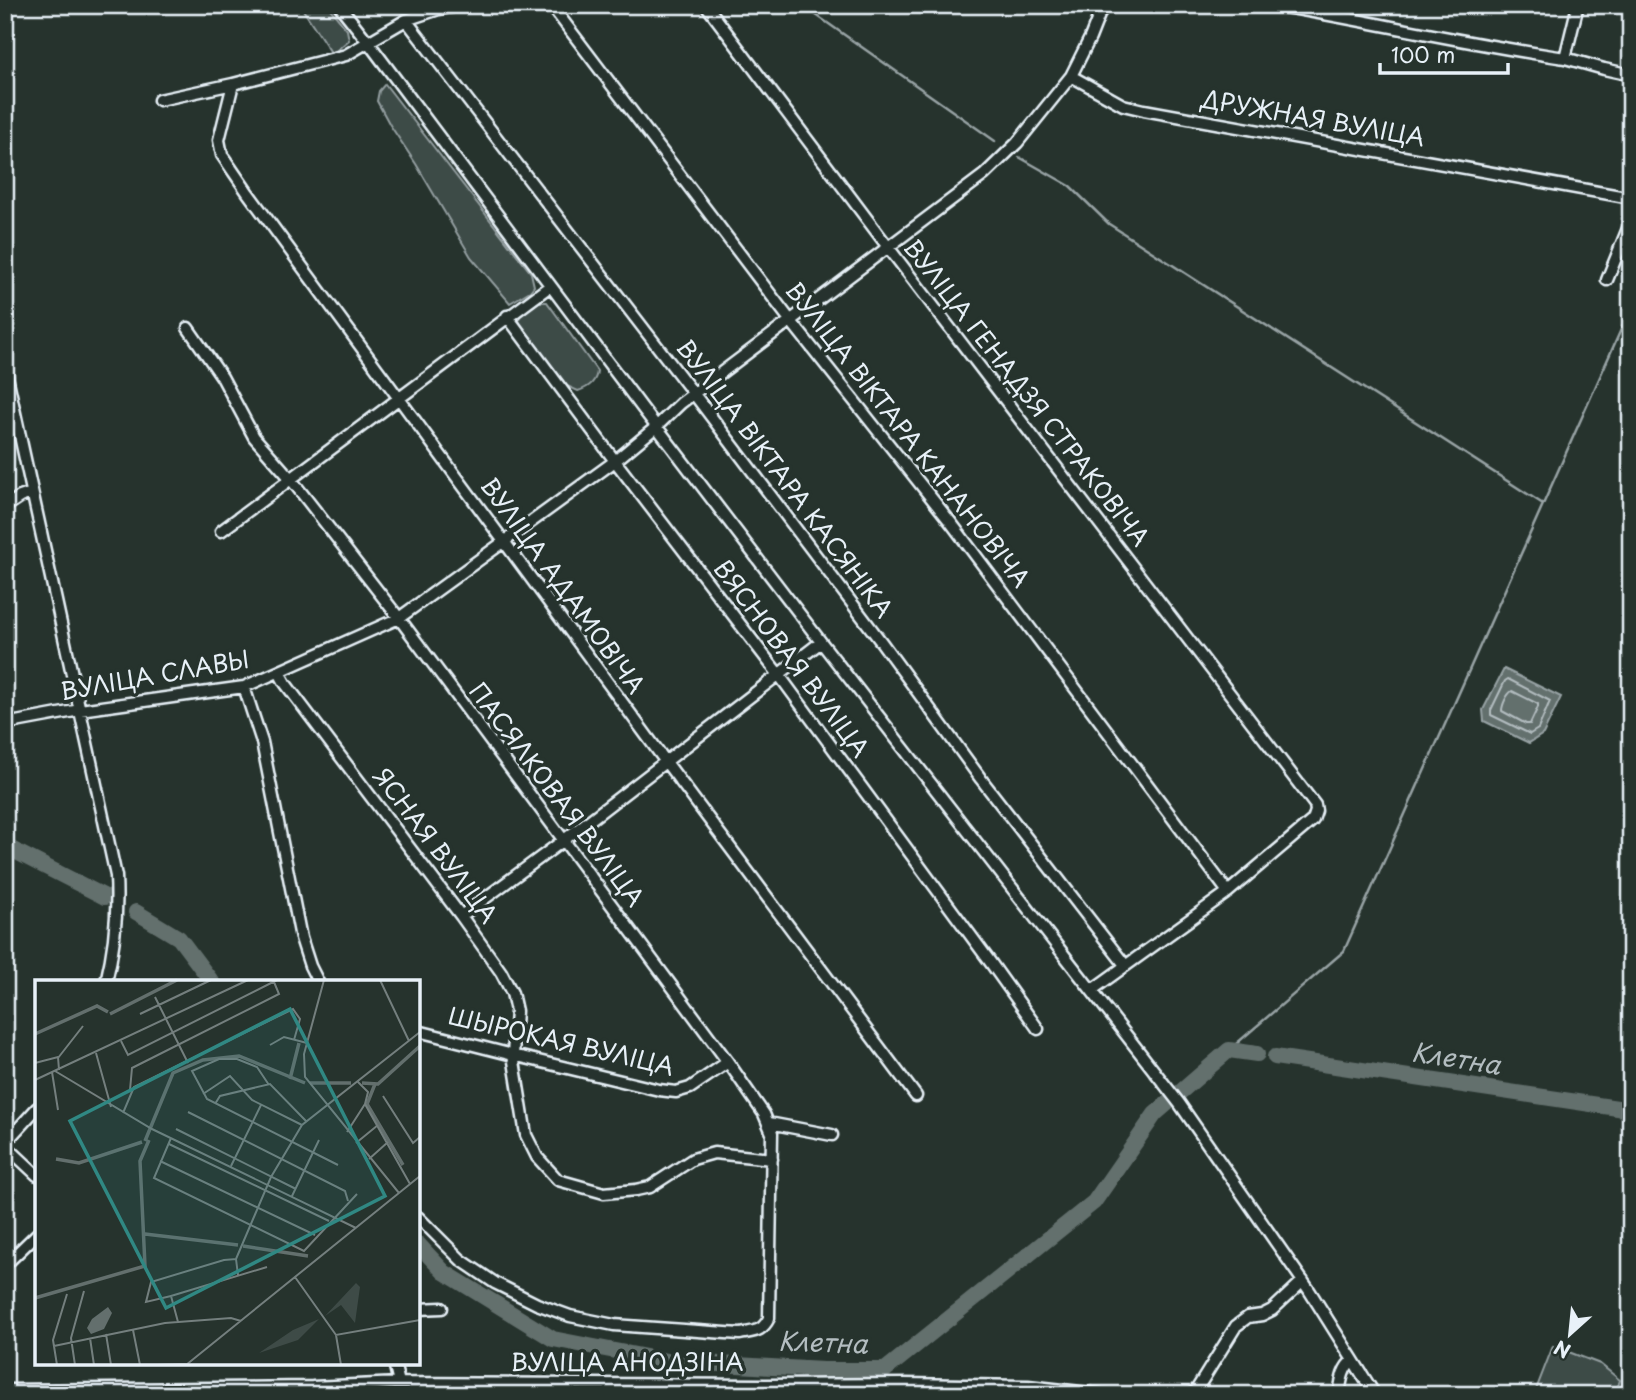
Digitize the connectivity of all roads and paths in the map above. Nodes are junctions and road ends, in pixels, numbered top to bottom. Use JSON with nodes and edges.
{"nodes":[{"id":1,"x":338,"y":5,"type":"edge"},
{"id":2,"x":463,"y":5,"type":"edge"},
{"id":3,"x":551,"y":5,"type":"edge"},
{"id":4,"x":706,"y":5,"type":"edge"},
{"id":5,"x":1103,"y":5,"type":"edge"},
{"id":6,"x":1273,"y":5,"type":"edge"},
{"id":7,"x":1578,"y":5,"type":"edge"},
{"id":8,"x":406,"y":20,"type":"junction"},
{"id":9,"x":368,"y":42,"type":"junction"},
{"id":10,"x":1565,"y":58,"type":"junction"},
{"id":11,"x":1631,"y":75,"type":"edge"},
{"id":12,"x":1071,"y":76,"type":"junction"},
{"id":13,"x":233,"y":84,"type":"junction"},
{"id":14,"x":159,"y":100,"type":"dead end"},
{"id":15,"x":1631,"y":198,"type":"edge"},
{"id":16,"x":1631,"y":221,"type":"edge"},
{"id":17,"x":888,"y":247,"type":"junction"},
{"id":18,"x":1607,"y":280,"type":"dead end"},
{"id":19,"x":550,"y":286,"type":"junction"},
{"id":20,"x":507,"y":316,"type":"junction"},
{"id":21,"x":790,"y":320,"type":"junction"},
{"id":22,"x":188,"y":328,"type":"dead end"},
{"id":23,"x":5,"y":367,"type":"edge"},
{"id":24,"x":694,"y":394,"type":"junction"},
{"id":25,"x":399,"y":398,"type":"junction"},
{"id":26,"x":10,"y":404,"type":"edge"},
{"id":27,"x":656,"y":427,"type":"junction"},
{"id":28,"x":615,"y":461,"type":"junction"},
{"id":29,"x":290,"y":478,"type":"junction"},
{"id":30,"x":32,"y":493,"type":"junction"},
{"id":31,"x":5,"y":507,"type":"edge"},
{"id":32,"x":221,"y":531,"type":"dead end"},
{"id":33,"x":503,"y":541,"type":"junction"},
{"id":34,"x":399,"y":618,"type":"junction"},
{"id":35,"x":821,"y":642,"type":"junction"},
{"id":36,"x":279,"y":672,"type":"junction"},
{"id":37,"x":779,"y":675,"type":"junction"},
{"id":38,"x":244,"y":687,"type":"junction"},
{"id":39,"x":80,"y":710,"type":"junction"},
{"id":40,"x":5,"y":724,"type":"edge"},
{"id":41,"x":666,"y":762,"type":"junction"},
{"id":42,"x":564,"y":840,"type":"junction"},
{"id":43,"x":1228,"y":892,"type":"junction"},
{"id":44,"x":461,"y":916,"type":"junction"},
{"id":45,"x":1125,"y":965,"type":"junction"},
{"id":46,"x":106,"y":980,"type":"edge"},
{"id":47,"x":317,"y":980,"type":"edge"},
{"id":48,"x":1092,"y":990,"type":"junction"},
{"id":49,"x":1038,"y":1029,"type":"dead end"},
{"id":50,"x":420,"y":1032,"type":"edge"},
{"id":51,"x":514,"y":1058,"type":"junction"},
{"id":52,"x":728,"y":1062,"type":"junction"},
{"id":53,"x":916,"y":1096,"type":"dead end"},
{"id":54,"x":35,"y":1110,"type":"edge"},
{"id":55,"x":769,"y":1123,"type":"junction"},
{"id":56,"x":832,"y":1135,"type":"dead end"},
{"id":57,"x":5,"y":1144,"type":"edge"},
{"id":58,"x":772,"y":1159,"type":"junction"},
{"id":59,"x":35,"y":1173,"type":"edge"},
{"id":60,"x":420,"y":1219,"type":"edge"},
{"id":61,"x":35,"y":1236,"type":"edge"},
{"id":62,"x":5,"y":1265,"type":"edge"},
{"id":63,"x":1303,"y":1280,"type":"junction"},
{"id":64,"x":442,"y":1308,"type":"dead end"},
{"id":65,"x":420,"y":1309,"type":"edge"},
{"id":66,"x":1353,"y":1360,"type":"junction"},
{"id":67,"x":394,"y":1365,"type":"edge"},
{"id":68,"x":399,"y":1383,"type":"junction"},
{"id":69,"x":5,"y":1390,"type":"edge"},
{"id":70,"x":766,"y":1390,"type":"edge"},
{"id":71,"x":1192,"y":1394,"type":"edge"},
{"id":72,"x":1107,"y":1395,"type":"edge"},
{"id":73,"x":1339,"y":1395,"type":"edge"},
{"id":74,"x":1375,"y":1395,"type":"edge"}],
"edges":[{"from":1,"to":9,"type":"street"},
{"from":2,"to":8,"type":"street"},
{"from":3,"to":21,"type":"street","name":"ВУЛІЦА ВІКТАРА КАНАНОВІЧА"},
{"from":4,"to":17,"type":"street","name":"ВУЛІЦА ГЕНАДЗЯ СТРАКОВІЧА"},
{"from":5,"to":12,"type":"street"},
{"from":6,"to":10,"type":"street"},
{"from":7,"to":10,"type":"street"},
{"from":8,"to":9,"type":"street"},
{"from":8,"to":24,"type":"street","name":"ВУЛІЦА ВІКТАРА КАСЯНІКА"},
{"from":9,"to":13,"type":"street"},
{"from":9,"to":19,"type":"street"},
{"from":10,"to":11,"type":"street"},
{"from":12,"to":15,"type":"street","name":"ДРУЖНАЯ ВУЛІЦА"},
{"from":12,"to":17,"type":"street","name":"ВУЛІЦА СЛАВЫ"},
{"from":13,"to":14,"type":"street"},
{"from":13,"to":25,"type":"street","name":"ВУЛІЦА АДАМОВІЧА"},
{"from":16,"to":18,"type":"street"},
{"from":17,"to":21,"type":"street","name":"ВУЛІЦА СЛАВЫ"},
{"from":17,"to":43,"type":"street","name":"ВУЛІЦА ГЕНАДЗЯ СТРАКОВІЧА"},
{"from":19,"to":20,"type":"street"},
{"from":19,"to":27,"type":"street"},
{"from":20,"to":25,"type":"street"},
{"from":20,"to":28,"type":"street","name":"ВЯСНОВАЯ ВУЛІЦА"},
{"from":21,"to":24,"type":"street","name":"ВУЛІЦА СЛАВЫ"},
{"from":21,"to":43,"type":"street","name":"ВУЛІЦА ВІКТАРА КАНАНОВІЧА"},
{"from":22,"to":29,"type":"street","name":"ПАСЯЛКОВАЯ ВУЛІЦА"},
{"from":23,"to":26,"type":"street"},
{"from":24,"to":27,"type":"street","name":"ВУЛІЦА СЛАВЫ"},
{"from":24,"to":45,"type":"street","name":"ВУЛІЦА ВІКТАРА КАСЯНІКА"},
{"from":25,"to":29,"type":"street"},
{"from":25,"to":33,"type":"street","name":"ВУЛІЦА АДАМОВІЧА"},
{"from":26,"to":30,"type":"street"},
{"from":27,"to":28,"type":"street","name":"ВУЛІЦА СЛАВЫ"},
{"from":27,"to":35,"type":"street"},
{"from":28,"to":33,"type":"street","name":"ВУЛІЦА СЛАВЫ"},
{"from":28,"to":37,"type":"street","name":"ВЯСНОВАЯ ВУЛІЦА"},
{"from":29,"to":32,"type":"street"},
{"from":29,"to":34,"type":"street","name":"ПАСЯЛКОВАЯ ВУЛІЦА"},
{"from":30,"to":31,"type":"street"},
{"from":30,"to":39,"type":"street"},
{"from":33,"to":34,"type":"street","name":"ВУЛІЦА СЛАВЫ"},
{"from":33,"to":41,"type":"street","name":"ВУЛІЦА АДАМОВІЧА"},
{"from":34,"to":36,"type":"street","name":"ВУЛІЦА СЛАВЫ"},
{"from":34,"to":42,"type":"street","name":"ПАСЯЛКОВАЯ ВУЛІЦА"},
{"from":35,"to":37,"type":"street"},
{"from":35,"to":48,"type":"street"},
{"from":36,"to":38,"type":"street","name":"ВУЛІЦА СЛАВЫ"},
{"from":36,"to":44,"type":"street","name":"ЯСНАЯ ВУЛІЦА"},
{"from":37,"to":41,"type":"street"},
{"from":37,"to":49,"type":"street","name":"ВЯСНОВАЯ ВУЛІЦА"},
{"from":38,"to":39,"type":"street","name":"ВУЛІЦА СЛАВЫ"},
{"from":38,"to":47,"type":"street"},
{"from":39,"to":40,"type":"street","name":"ВУЛІЦА СЛАВЫ"},
{"from":39,"to":46,"type":"street"},
{"from":41,"to":42,"type":"street"},
{"from":41,"to":53,"type":"street","name":"ВУЛІЦА АДАМОВІЧА"},
{"from":42,"to":44,"type":"street"},
{"from":42,"to":52,"type":"street","name":"ПАСЯЛКОВАЯ ВУЛІЦА"},
{"from":43,"to":45,"type":"street"},
{"from":44,"to":51,"type":"street","name":"ЯСНАЯ ВУЛІЦА"},
{"from":45,"to":48,"type":"street"},
{"from":48,"to":63,"type":"street"},
{"from":50,"to":51,"type":"street","name":"ШЫРОКАЯ ВУЛІЦА"},
{"from":51,"to":52,"type":"street","name":"ШЫРОКАЯ ВУЛІЦА"},
{"from":51,"to":58,"type":"street","name":"ШЫРОКАЯ ВУЛІЦА"},
{"from":52,"to":55,"type":"street","name":"ПАСЯЛКОВАЯ ВУЛІЦА"},
{"from":54,"to":57,"type":"street"},
{"from":55,"to":56,"type":"street"},
{"from":55,"to":58,"type":"street","name":"ПАСЯЛКОВАЯ ВУЛІЦА"},
{"from":57,"to":59,"type":"street"},
{"from":58,"to":60,"type":"street","name":"ПАСЯЛКОВАЯ ВУЛІЦА"},
{"from":61,"to":62,"type":"street"},
{"from":63,"to":66,"type":"street"},
{"from":63,"to":71,"type":"street"},
{"from":64,"to":65,"type":"street"},
{"from":66,"to":73,"type":"street"},
{"from":66,"to":74,"type":"street"},
{"from":67,"to":68,"type":"street"},
{"from":68,"to":69,"type":"street","name":"ВУЛІЦА АНОДЗІНА"},
{"from":68,"to":70,"type":"street","name":"ВУЛІЦА АНОДЗІНА"},
{"from":70,"to":72,"type":"street","name":"ВУЛІЦА АНОДЗІНА"}]}
